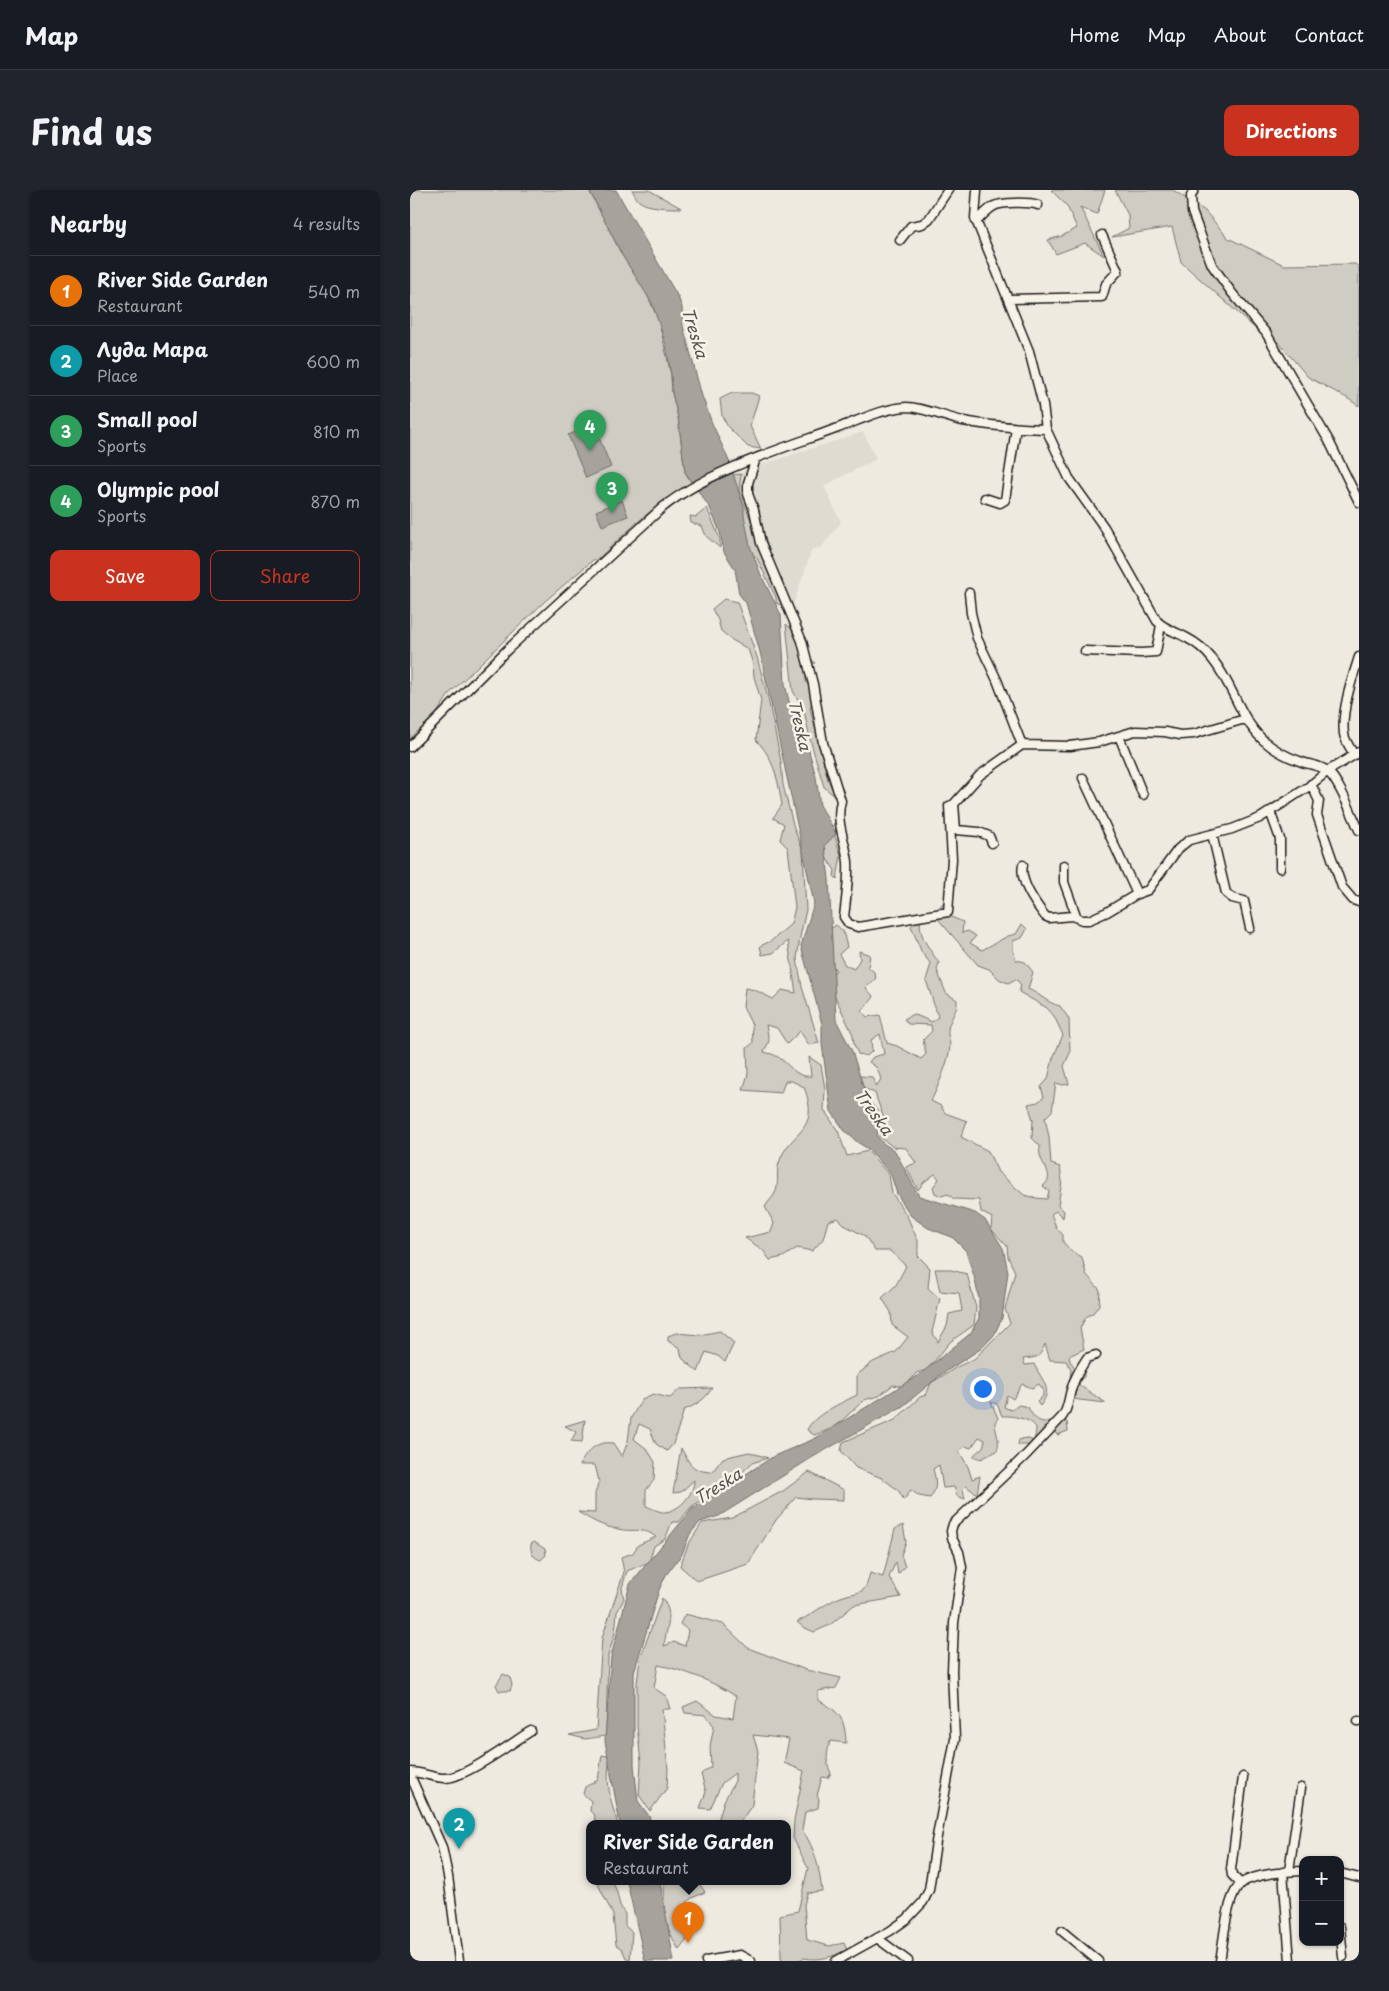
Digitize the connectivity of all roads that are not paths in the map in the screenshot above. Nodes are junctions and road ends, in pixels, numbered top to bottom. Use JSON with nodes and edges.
{"nodes":[{"id":1,"x":948,"y":190,"type":"edge"},
{"id":2,"x":977,"y":190,"type":"edge"},
{"id":3,"x":1194,"y":190,"type":"edge"},
{"id":4,"x":1038,"y":205,"type":"dead end"},
{"id":5,"x":976,"y":222,"type":"junction"},
{"id":6,"x":1102,"y":234,"type":"dead end"},
{"id":7,"x":900,"y":240,"type":"dead end"},
{"id":8,"x":1008,"y":299,"type":"junction"},
{"id":9,"x":1016,"y":428,"type":"junction"},
{"id":10,"x":1046,"y":429,"type":"junction"},
{"id":11,"x":756,"y":458,"type":"junction"},
{"id":12,"x":985,"y":498,"type":"dead end"},
{"id":13,"x":1359,"y":502,"type":"edge"},
{"id":14,"x":969,"y":594,"type":"dead end"},
{"id":15,"x":1161,"y":625,"type":"junction"},
{"id":16,"x":1085,"y":651,"type":"dead end"},
{"id":17,"x":1359,"y":657,"type":"edge"},
{"id":18,"x":1245,"y":719,"type":"junction"},
{"id":19,"x":1119,"y":736,"type":"junction"},
{"id":20,"x":1022,"y":745,"type":"junction"},
{"id":21,"x":410,"y":748,"type":"edge"},
{"id":22,"x":1356,"y":754,"type":"edge"},
{"id":23,"x":1328,"y":771,"type":"junction"},
{"id":24,"x":1083,"y":778,"type":"dead end"},
{"id":25,"x":1311,"y":784,"type":"junction"},
{"id":26,"x":1143,"y":795,"type":"dead end"},
{"id":27,"x":954,"y":804,"type":"junction"},
{"id":28,"x":1270,"y":811,"type":"junction"},
{"id":29,"x":1359,"y":830,"type":"edge"},
{"id":30,"x":1212,"y":834,"type":"junction"},
{"id":31,"x":992,"y":843,"type":"dead end"},
{"id":32,"x":1064,"y":864,"type":"dead end"},
{"id":33,"x":1023,"y":865,"type":"dead end"},
{"id":34,"x":1280,"y":868,"type":"dead end"},
{"id":35,"x":1137,"y":894,"type":"junction"},
{"id":36,"x":1359,"y":902,"type":"edge"},
{"id":37,"x":1077,"y":918,"type":"junction"},
{"id":38,"x":1250,"y":928,"type":"dead end"},
{"id":39,"x":1096,"y":1355,"type":"dead end"},
{"id":40,"x":531,"y":1731,"type":"dead end"},
{"id":41,"x":410,"y":1774,"type":"edge"},
{"id":42,"x":1243,"y":1777,"type":"dead end"},
{"id":43,"x":1301,"y":1788,"type":"dead end"},
{"id":44,"x":1299,"y":1870,"type":"edge"},
{"id":45,"x":1286,"y":1872,"type":"junction"},
{"id":46,"x":1344,"y":1874,"type":"edge"},
{"id":47,"x":1359,"y":1878,"type":"edge"},
{"id":48,"x":1241,"y":1884,"type":"junction"},
{"id":49,"x":1062,"y":1931,"type":"dead end"},
{"id":50,"x":877,"y":1938,"type":"junction"},
{"id":51,"x":1342,"y":1946,"type":"edge"},
{"id":52,"x":1343,"y":1957,"type":"dead end"},
{"id":53,"x":459,"y":1961,"type":"edge"},
{"id":54,"x":706,"y":1961,"type":"edge"},
{"id":55,"x":751,"y":1961,"type":"edge"},
{"id":56,"x":836,"y":1961,"type":"edge"},
{"id":57,"x":908,"y":1961,"type":"edge"},
{"id":58,"x":1098,"y":1961,"type":"edge"},
{"id":59,"x":1220,"y":1961,"type":"edge"},
{"id":60,"x":1290,"y":1961,"type":"edge"}],
"edges":[{"from":1,"to":7,"type":"street"},
{"from":2,"to":5,"type":"street"},
{"from":3,"to":13,"type":"street"},
{"from":4,"to":5,"type":"street"},
{"from":5,"to":8,"type":"street"},
{"from":6,"to":8,"type":"street"},
{"from":8,"to":10,"type":"street"},
{"from":9,"to":10,"type":"street"},
{"from":9,"to":11,"type":"street"},
{"from":9,"to":12,"type":"street"},
{"from":10,"to":15,"type":"street"},
{"from":11,"to":21,"type":"street"},
{"from":11,"to":27,"type":"street"},
{"from":14,"to":20,"type":"street"},
{"from":15,"to":16,"type":"street"},
{"from":15,"to":18,"type":"street"},
{"from":17,"to":22,"type":"street"},
{"from":18,"to":19,"type":"street"},
{"from":18,"to":23,"type":"street"},
{"from":19,"to":20,"type":"street"},
{"from":19,"to":26,"type":"street"},
{"from":20,"to":27,"type":"street"},
{"from":22,"to":23,"type":"street"},
{"from":23,"to":25,"type":"street"},
{"from":23,"to":29,"type":"street"},
{"from":24,"to":35,"type":"street"},
{"from":25,"to":28,"type":"street"},
{"from":25,"to":36,"type":"street"},
{"from":27,"to":31,"type":"street"},
{"from":28,"to":30,"type":"street"},
{"from":28,"to":34,"type":"street"},
{"from":30,"to":35,"type":"street"},
{"from":30,"to":38,"type":"street"},
{"from":32,"to":37,"type":"street"},
{"from":33,"to":37,"type":"street"},
{"from":35,"to":37,"type":"street"},
{"from":39,"to":50,"type":"street"},
{"from":40,"to":41,"type":"street"},
{"from":41,"to":53,"type":"street"},
{"from":42,"to":48,"type":"street"},
{"from":43,"to":45,"type":"street"},
{"from":44,"to":45,"type":"street"},
{"from":45,"to":48,"type":"street"},
{"from":45,"to":60,"type":"street"},
{"from":46,"to":47,"type":"street"},
{"from":48,"to":59,"type":"street"},
{"from":49,"to":58,"type":"street"},
{"from":50,"to":56,"type":"street"},
{"from":50,"to":57,"type":"street"},
{"from":51,"to":52,"type":"street"},
{"from":54,"to":55,"type":"street"}]}
